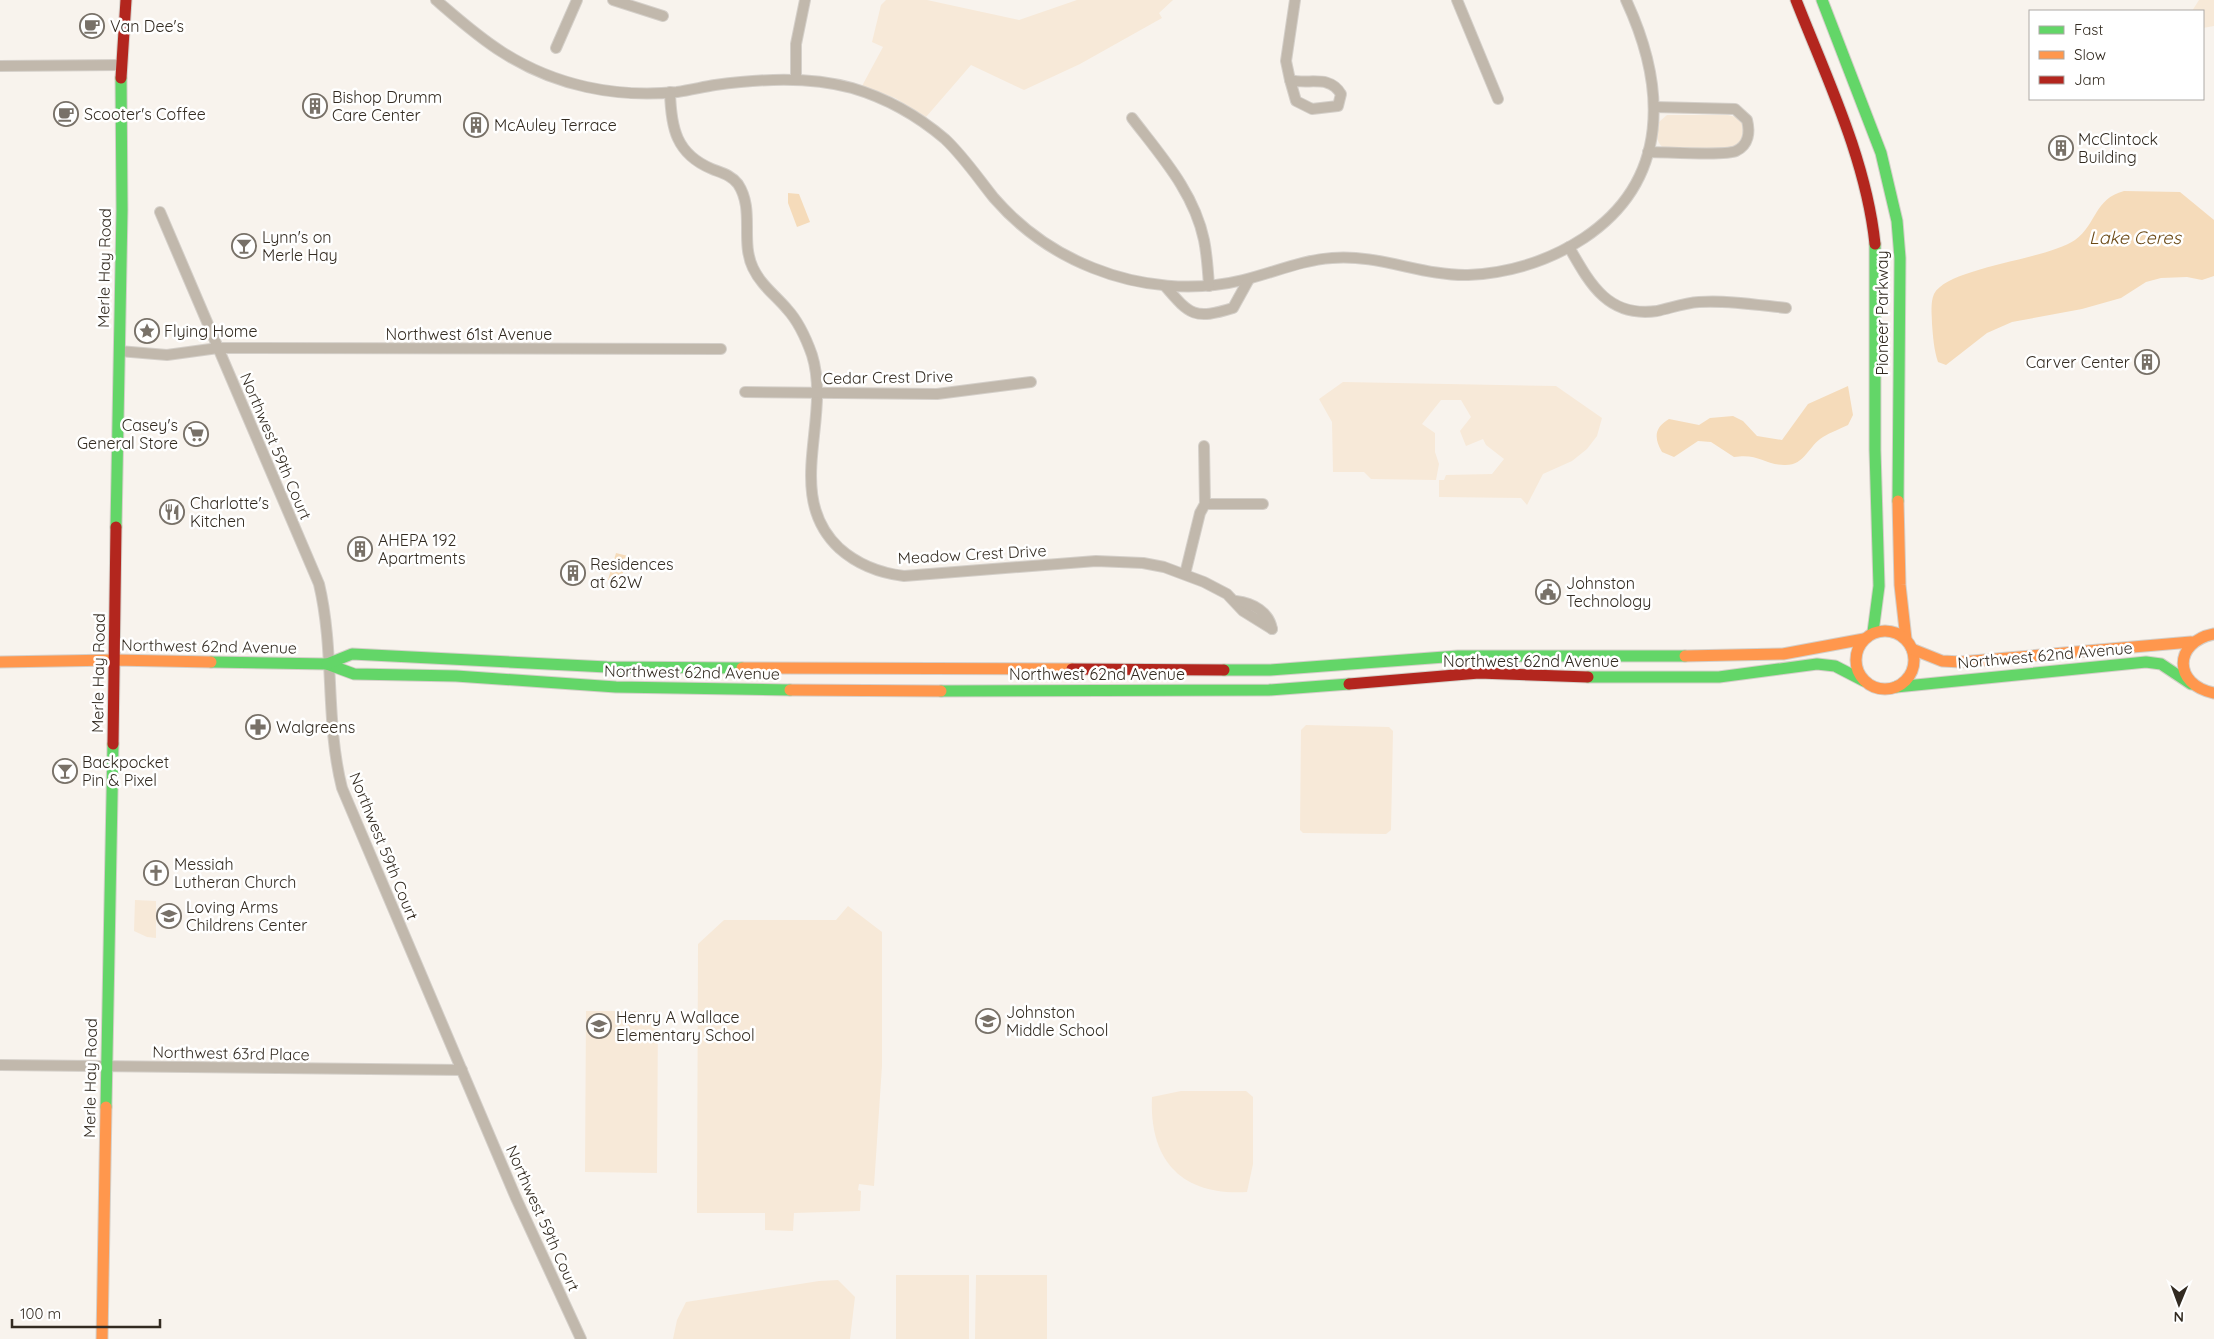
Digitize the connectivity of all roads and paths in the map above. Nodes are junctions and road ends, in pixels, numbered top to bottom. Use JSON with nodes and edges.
{"nodes":[{"id":1,"x":436,"y":0,"type":"edge"},
{"id":2,"x":577,"y":0,"type":"edge"},
{"id":3,"x":613,"y":0,"type":"edge"},
{"id":4,"x":805,"y":0,"type":"edge"},
{"id":5,"x":1295,"y":0,"type":"edge"},
{"id":6,"x":1457,"y":0,"type":"edge"},
{"id":7,"x":1626,"y":0,"type":"edge"},
{"id":8,"x":1796,"y":0,"type":"edge"},
{"id":9,"x":1822,"y":0,"type":"edge"},
{"id":10,"x":125,"y":2,"type":"edge"},
{"id":11,"x":663,"y":16,"type":"dead end"},
{"id":12,"x":556,"y":48,"type":"dead end"},
{"id":13,"x":121,"y":65,"type":"junction"},
{"id":14,"x":0,"y":66,"type":"edge"},
{"id":15,"x":796,"y":79,"type":"junction"},
{"id":16,"x":1290,"y":80,"type":"junction"},
{"id":17,"x":670,"y":92,"type":"junction"},
{"id":18,"x":1498,"y":100,"type":"dead end"},
{"id":19,"x":1654,"y":107,"type":"junction"},
{"id":20,"x":1132,"y":118,"type":"dead end"},
{"id":21,"x":1648,"y":152,"type":"junction"},
{"id":22,"x":160,"y":212,"type":"dead end"},
{"id":23,"x":1569,"y":247,"type":"junction"},
{"id":24,"x":1249,"y":279,"type":"junction"},
{"id":25,"x":1165,"y":286,"type":"junction"},
{"id":26,"x":1210,"y":286,"type":"junction"},
{"id":27,"x":1786,"y":308,"type":"dead end"},
{"id":28,"x":218,"y":348,"type":"junction"},
{"id":29,"x":721,"y":349,"type":"dead end"},
{"id":30,"x":119,"y":351,"type":"junction"},
{"id":31,"x":1031,"y":382,"type":"dead end"},
{"id":32,"x":745,"y":392,"type":"dead end"},
{"id":33,"x":816,"y":393,"type":"junction"},
{"id":34,"x":1204,"y":446,"type":"dead end"},
{"id":35,"x":1205,"y":504,"type":"junction"},
{"id":36,"x":1262,"y":504,"type":"dead end"},
{"id":37,"x":1184,"y":574,"type":"junction"},
{"id":38,"x":1236,"y":601,"type":"dead end"},
{"id":39,"x":2214,"y":634,"type":"edge"},
{"id":40,"x":1869,"y":636,"type":"junction"},
{"id":41,"x":2191,"y":642,"type":"junction"},
{"id":42,"x":1909,"y":644,"type":"junction"},
{"id":43,"x":114,"y":660,"type":"junction"},
{"id":44,"x":0,"y":662,"type":"edge"},
{"id":45,"x":327,"y":664,"type":"junction"},
{"id":46,"x":1864,"y":681,"type":"junction"},
{"id":47,"x":2191,"y":684,"type":"junction"},
{"id":48,"x":1896,"y":687,"type":"junction"},
{"id":49,"x":2214,"y":693,"type":"edge"},
{"id":50,"x":0,"y":1065,"type":"edge"},
{"id":51,"x":107,"y":1066,"type":"junction"},
{"id":52,"x":462,"y":1070,"type":"junction"},
{"id":53,"x":102,"y":1339,"type":"edge"},
{"id":54,"x":581,"y":1339,"type":"edge"}],
"edges":[{"from":1,"to":17,"type":"street"},
{"from":2,"to":12,"type":"street"},
{"from":3,"to":11,"type":"street"},
{"from":4,"to":15,"type":"street"},
{"from":5,"to":16,"type":"street"},
{"from":6,"to":18,"type":"street"},
{"from":7,"to":19,"type":"street"},
{"from":8,"to":40,"type":"street","name":"Pioneer Parkway"},
{"from":9,"to":42,"type":"street","name":"Pioneer Parkway"},
{"from":10,"to":13,"type":"street","name":"Merle Hay Road"},
{"from":13,"to":14,"type":"street"},
{"from":13,"to":30,"type":"street","name":"Merle Hay Road"},
{"from":15,"to":17,"type":"street"},
{"from":15,"to":25,"type":"street"},
{"from":16,"to":16,"type":"street"},
{"from":17,"to":33,"type":"street","name":"Meadow Crest Drive"},
{"from":19,"to":21,"type":"street"},
{"from":19,"to":21,"type":"street"},
{"from":20,"to":26,"type":"street"},
{"from":21,"to":23,"type":"street"},
{"from":22,"to":28,"type":"street","name":"Northwest 59th Court"},
{"from":23,"to":24,"type":"street"},
{"from":23,"to":27,"type":"street"},
{"from":24,"to":25,"type":"street"},
{"from":24,"to":26,"type":"street"},
{"from":25,"to":26,"type":"street"},
{"from":28,"to":29,"type":"street","name":"Northwest 61st Avenue"},
{"from":28,"to":30,"type":"street","name":"Northwest 61st Avenue"},
{"from":28,"to":45,"type":"street","name":"Northwest 59th Court"},
{"from":30,"to":43,"type":"street","name":"Merle Hay Road"},
{"from":31,"to":33,"type":"street","name":"Cedar Crest Drive"},
{"from":32,"to":33,"type":"street","name":"Cedar Crest Drive"},
{"from":33,"to":37,"type":"street","name":"Meadow Crest Drive"},
{"from":34,"to":35,"type":"street"},
{"from":35,"to":36,"type":"street"},
{"from":35,"to":37,"type":"street"},
{"from":37,"to":38,"type":"street","name":"Meadow Crest Drive"},
{"from":39,"to":41,"type":"street","name":"Northwest 62nd Avenue"},
{"from":40,"to":42,"type":"street"},
{"from":40,"to":45,"type":"street","name":"Northwest 62nd Avenue"},
{"from":40,"to":46,"type":"street"},
{"from":41,"to":42,"type":"street","name":"Northwest 62nd Avenue"},
{"from":41,"to":47,"type":"street"},
{"from":42,"to":48,"type":"street"},
{"from":43,"to":44,"type":"street","name":"Northwest 62nd Avenue"},
{"from":43,"to":45,"type":"street","name":"Northwest 62nd Avenue"},
{"from":43,"to":51,"type":"street","name":"Merle Hay Road"},
{"from":45,"to":46,"type":"street","name":"Northwest 62nd Avenue"},
{"from":45,"to":52,"type":"street","name":"Northwest 59th Court"},
{"from":46,"to":48,"type":"street"},
{"from":47,"to":48,"type":"street","name":"Northwest 62nd Avenue"},
{"from":47,"to":49,"type":"street","name":"Northwest 62nd Avenue"},
{"from":50,"to":51,"type":"street","name":"Northwest 63rd Place"},
{"from":51,"to":52,"type":"street","name":"Northwest 63rd Place"},
{"from":51,"to":53,"type":"street","name":"Merle Hay Road"},
{"from":52,"to":54,"type":"street","name":"Northwest 59th Court"}]}
